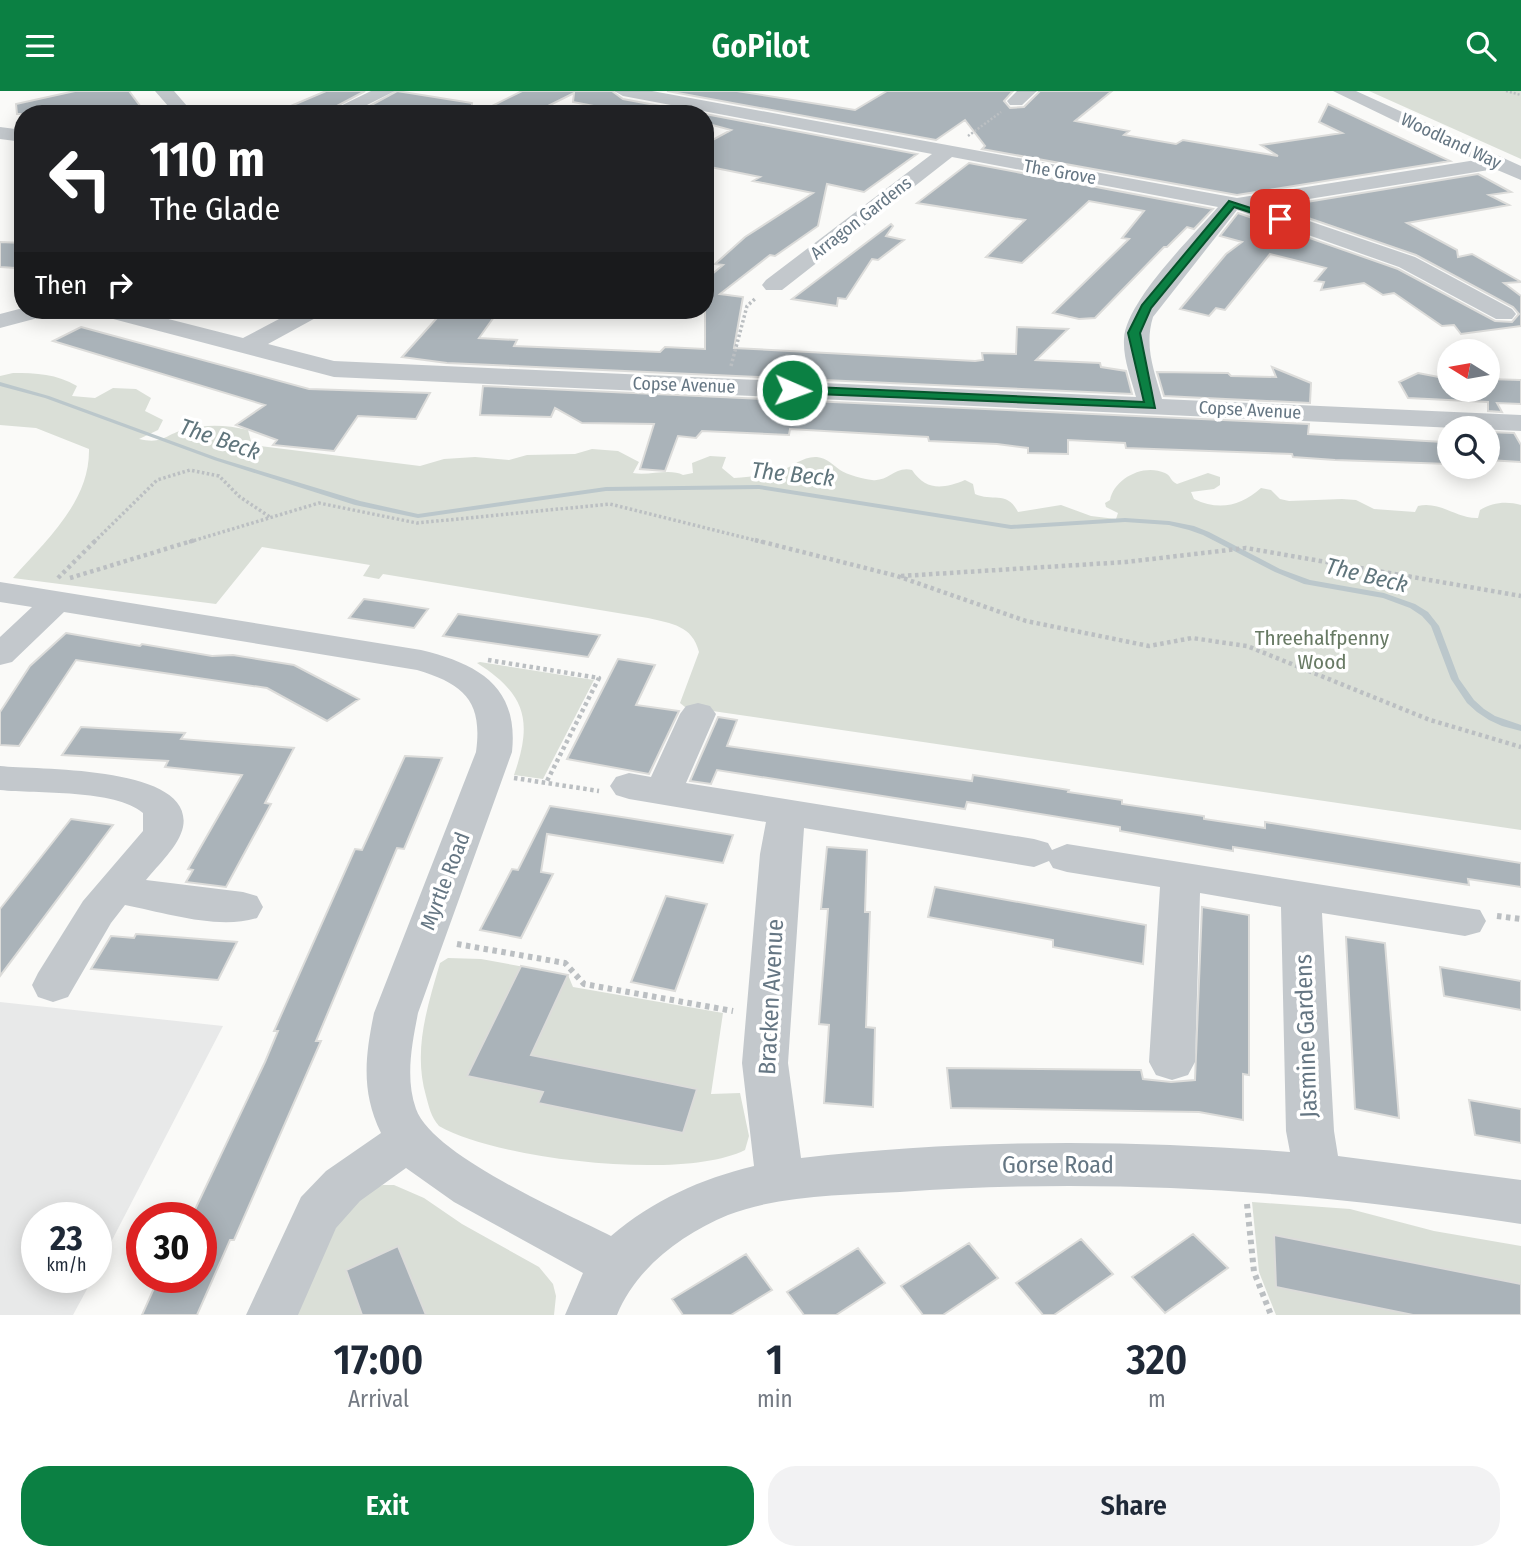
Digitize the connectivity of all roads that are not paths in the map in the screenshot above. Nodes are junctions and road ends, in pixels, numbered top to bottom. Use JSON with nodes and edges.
{"nodes":[{"id":1,"x":164,"y":91,"type":"edge"},
{"id":2,"x":386,"y":91,"type":"edge"},
{"id":3,"x":623,"y":91,"type":"edge"},
{"id":4,"x":707,"y":91,"type":"edge"},
{"id":5,"x":1342,"y":91,"type":"edge"},
{"id":6,"x":687,"y":102,"type":"junction"},
{"id":7,"x":177,"y":105,"type":"edge"},
{"id":8,"x":354,"y":105,"type":"edge"},
{"id":9,"x":682,"y":105,"type":"edge"},
{"id":10,"x":703,"y":105,"type":"edge"},
{"id":11,"x":714,"y":107,"type":"edge"},
{"id":12,"x":948,"y":151,"type":"junction"},
{"id":13,"x":1498,"y":163,"type":"junction"},
{"id":14,"x":1521,"y":174,"type":"edge"},
{"id":15,"x":1237,"y":204,"type":"junction"},
{"id":16,"x":774,"y":285,"type":"road end"},
{"id":17,"x":1505,"y":314,"type":"dead end"},
{"id":18,"x":140,"y":319,"type":"edge"},
{"id":19,"x":296,"y":319,"type":"edge"},
{"id":20,"x":245,"y":347,"type":"junction"},
{"id":21,"x":1151,"y":405,"type":"junction"},
{"id":22,"x":1521,"y":423,"type":"edge"},
{"id":23,"x":0,"y":592,"type":"edge"},
{"id":24,"x":58,"y":600,"type":"junction"},
{"id":25,"x":0,"y":655,"type":"edge"},
{"id":26,"x":698,"y":714,"type":"dead end"},
{"id":27,"x":0,"y":778,"type":"edge"},
{"id":28,"x":787,"y":812,"type":"junction"},
{"id":29,"x":1181,"y":876,"type":"junction"},
{"id":30,"x":116,"y":889,"type":"junction"},
{"id":31,"x":1301,"y":895,"type":"junction"},
{"id":32,"x":243,"y":907,"type":"dead end"},
{"id":33,"x":1465,"y":921,"type":"dead end"},
{"id":34,"x":53,"y":985,"type":"dead end"},
{"id":35,"x":1172,"y":1062,"type":"dead end"},
{"id":36,"x":408,"y":1140,"type":"junction"},
{"id":37,"x":1318,"y":1176,"type":"junction"},
{"id":38,"x":780,"y":1183,"type":"junction"},
{"id":39,"x":1521,"y":1202,"type":"edge"},
{"id":40,"x":617,"y":1265,"type":"junction"},
{"id":41,"x":272,"y":1315,"type":"edge"},
{"id":42,"x":591,"y":1315,"type":"edge"}],
"edges":[{"from":1,"to":7,"type":"street"},
{"from":2,"to":8,"type":"street"},
{"from":3,"to":6,"type":"street","name":"The Grove"},
{"from":4,"to":6,"type":"street"},
{"from":5,"to":13,"type":"street","name":"Woodland Way"},
{"from":6,"to":9,"type":"street"},
{"from":6,"to":10,"type":"street","name":"The Grove"},
{"from":11,"to":12,"type":"street","name":"The Grove"},
{"from":12,"to":15,"type":"street","name":"The Grove"},
{"from":12,"to":16,"type":"street","name":"Arragon Gardens"},
{"from":13,"to":14,"type":"street","name":"Woodland Way"},
{"from":13,"to":15,"type":"street","name":"The Grove"},
{"from":15,"to":17,"type":"street"},
{"from":15,"to":21,"type":"street"},
{"from":18,"to":20,"type":"street","name":"Copse Avenue"},
{"from":19,"to":20,"type":"street"},
{"from":20,"to":21,"type":"street","name":"Copse Avenue"},
{"from":21,"to":22,"type":"street","name":"Copse Avenue"},
{"from":23,"to":24,"type":"street","name":"Myrtle Road"},
{"from":24,"to":25,"type":"street"},
{"from":24,"to":36,"type":"street","name":"Myrtle Road"},
{"from":26,"to":28,"type":"street"},
{"from":27,"to":30,"type":"street"},
{"from":28,"to":29,"type":"street"},
{"from":28,"to":38,"type":"street","name":"Bracken Avenue"},
{"from":29,"to":31,"type":"street"},
{"from":29,"to":35,"type":"street"},
{"from":30,"to":32,"type":"street"},
{"from":30,"to":34,"type":"street"},
{"from":31,"to":33,"type":"street"},
{"from":31,"to":37,"type":"street","name":"Jasmine Gardens"},
{"from":36,"to":40,"type":"street","name":"Myrtle Road"},
{"from":36,"to":41,"type":"street"},
{"from":37,"to":38,"type":"street","name":"Gorse Road"},
{"from":37,"to":39,"type":"street","name":"Gorse Road"},
{"from":38,"to":40,"type":"street","name":"Gorse Road"},
{"from":40,"to":42,"type":"street","name":"Gorse Road"}]}
